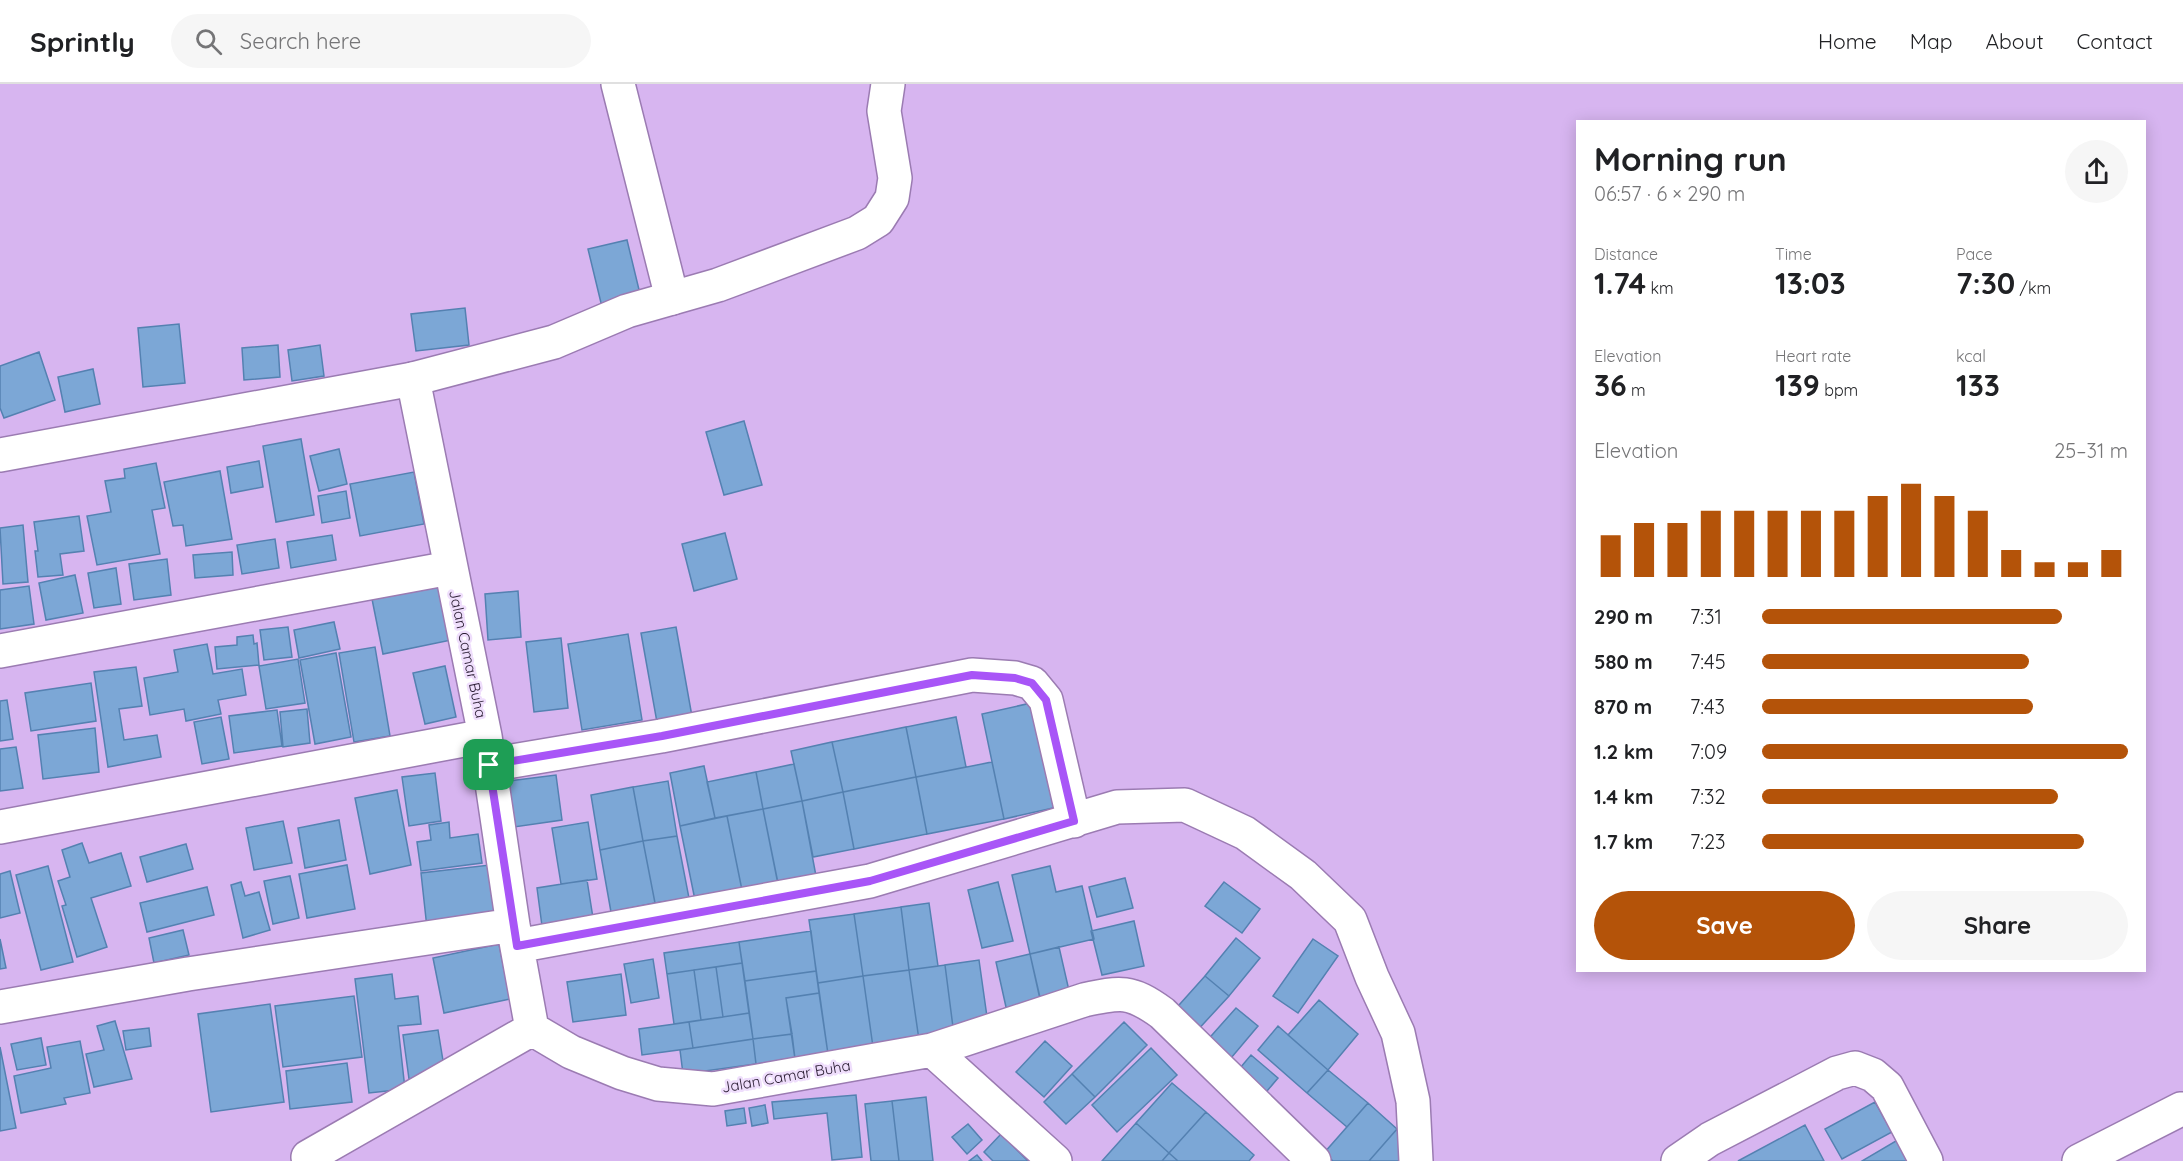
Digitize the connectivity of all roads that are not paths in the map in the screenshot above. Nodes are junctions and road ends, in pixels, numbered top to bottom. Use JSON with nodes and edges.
{"nodes":[{"id":1,"x":618,"y":84,"type":"edge"},
{"id":2,"x":885,"y":85,"type":"edge"},
{"id":3,"x":672,"y":298,"type":"junction"},
{"id":4,"x":413,"y":379,"type":"junction"},
{"id":5,"x":0,"y":455,"type":"edge"},
{"id":6,"x":450,"y":568,"type":"junction"},
{"id":7,"x":0,"y":651,"type":"edge"},
{"id":8,"x":487,"y":751,"type":"junction"},
{"id":9,"x":1074,"y":821,"type":"junction"},
{"id":10,"x":0,"y":827,"type":"edge"},
{"id":11,"x":515,"y":936,"type":"junction"},
{"id":12,"x":0,"y":1007,"type":"edge"},
{"id":13,"x":532,"y":1029,"type":"junction"},
{"id":14,"x":932,"y":1050,"type":"junction"},
{"id":15,"x":2181,"y":1109,"type":"dead end"},
{"id":16,"x":1716,"y":1150,"type":"edge"},
{"id":17,"x":308,"y":1157,"type":"dead end"},
{"id":18,"x":1056,"y":1161,"type":"edge"},
{"id":19,"x":1314,"y":1161,"type":"edge"},
{"id":20,"x":1416,"y":1161,"type":"edge"},
{"id":21,"x":1678,"y":1161,"type":"edge"},
{"id":22,"x":1926,"y":1161,"type":"edge"},
{"id":23,"x":2079,"y":1161,"type":"edge"}],
"edges":[{"from":1,"to":3,"type":"street"},
{"from":2,"to":3,"type":"street"},
{"from":3,"to":4,"type":"street"},
{"from":4,"to":5,"type":"street"},
{"from":4,"to":6,"type":"street","name":"Jalan Camar Buha"},
{"from":6,"to":7,"type":"street"},
{"from":6,"to":8,"type":"street","name":"Jalan Camar Buha"},
{"from":8,"to":9,"type":"street"},
{"from":8,"to":10,"type":"street"},
{"from":8,"to":11,"type":"street","name":"Jalan Camar Buha"},
{"from":9,"to":11,"type":"street"},
{"from":9,"to":20,"type":"street"},
{"from":11,"to":12,"type":"street"},
{"from":11,"to":13,"type":"street","name":"Jalan Camar Buha"},
{"from":13,"to":14,"type":"street","name":"Jalan Camar Buha"},
{"from":13,"to":17,"type":"street"},
{"from":14,"to":18,"type":"street"},
{"from":14,"to":19,"type":"street","name":"Jalan Camar Buha"},
{"from":15,"to":23,"type":"street"},
{"from":16,"to":21,"type":"street"},
{"from":16,"to":22,"type":"street"}]}
